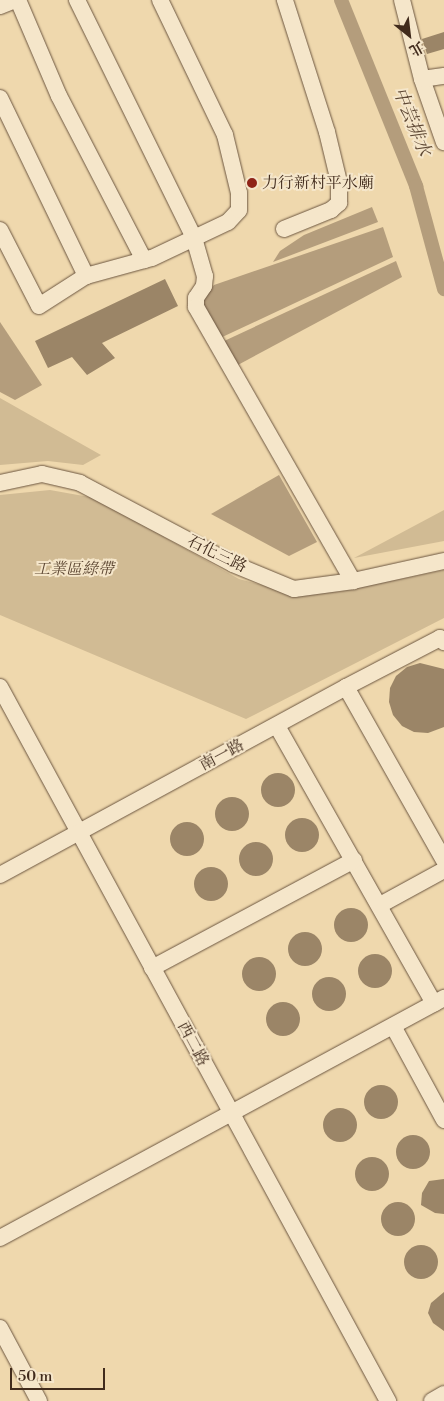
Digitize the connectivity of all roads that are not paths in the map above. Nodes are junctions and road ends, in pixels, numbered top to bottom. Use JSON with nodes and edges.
{"nodes":[{"id":1,"x":17,"y":0,"type":"edge"},
{"id":2,"x":77,"y":0,"type":"edge"},
{"id":3,"x":160,"y":0,"type":"edge"},
{"id":4,"x":285,"y":0,"type":"edge"},
{"id":5,"x":402,"y":0,"type":"edge"},
{"id":6,"x":0,"y":6,"type":"edge"},
{"id":7,"x":444,"y":76,"type":"edge"},
{"id":8,"x":422,"y":79,"type":"junction"},
{"id":9,"x":0,"y":98,"type":"edge"},
{"id":10,"x":444,"y":142,"type":"edge"},
{"id":11,"x":284,"y":229,"type":"dead end"},
{"id":12,"x":0,"y":230,"type":"edge"},
{"id":13,"x":194,"y":238,"type":"junction"},
{"id":14,"x":144,"y":260,"type":"junction"},
{"id":15,"x":86,"y":276,"type":"junction"},
{"id":16,"x":0,"y":483,"type":"edge"},
{"id":17,"x":444,"y":560,"type":"edge"},
{"id":18,"x":353,"y":581,"type":"junction"},
{"id":19,"x":444,"y":642,"type":"edge"},
{"id":20,"x":0,"y":687,"type":"edge"},
{"id":21,"x":346,"y":687,"type":"junction"},
{"id":22,"x":277,"y":726,"type":"junction"},
{"id":23,"x":78,"y":832,"type":"junction"},
{"id":24,"x":354,"y":860,"type":"junction"},
{"id":25,"x":444,"y":860,"type":"edge"},
{"id":26,"x":444,"y":870,"type":"edge"},
{"id":27,"x":0,"y":875,"type":"edge"},
{"id":28,"x":380,"y":905,"type":"junction"},
{"id":29,"x":152,"y":968,"type":"junction"},
{"id":30,"x":439,"y":1001,"type":"edge"},
{"id":31,"x":393,"y":1026,"type":"junction"},
{"id":32,"x":230,"y":1113,"type":"junction"},
{"id":33,"x":444,"y":1120,"type":"edge"},
{"id":34,"x":0,"y":1238,"type":"edge"},
{"id":35,"x":0,"y":1328,"type":"edge"},
{"id":36,"x":444,"y":1394,"type":"edge"},
{"id":37,"x":40,"y":1401,"type":"edge"},
{"id":38,"x":388,"y":1401,"type":"edge"},
{"id":39,"x":432,"y":1401,"type":"edge"}],
"edges":[{"from":1,"to":6,"type":"street"},
{"from":1,"to":14,"type":"street"},
{"from":2,"to":13,"type":"street"},
{"from":3,"to":13,"type":"street"},
{"from":4,"to":11,"type":"street"},
{"from":5,"to":8,"type":"street"},
{"from":7,"to":8,"type":"street"},
{"from":8,"to":10,"type":"street"},
{"from":9,"to":15,"type":"street"},
{"from":12,"to":15,"type":"street"},
{"from":13,"to":14,"type":"street"},
{"from":13,"to":18,"type":"street"},
{"from":14,"to":15,"type":"street"},
{"from":16,"to":18,"type":"street","name":"石化三路"},
{"from":17,"to":18,"type":"street","name":"石化三路"},
{"from":19,"to":21,"type":"street","name":"南一路"},
{"from":20,"to":23,"type":"street","name":"西二路"},
{"from":21,"to":22,"type":"street","name":"南一路"},
{"from":21,"to":25,"type":"street"},
{"from":22,"to":23,"type":"street","name":"南一路"},
{"from":22,"to":24,"type":"street"},
{"from":23,"to":27,"type":"street","name":"南一路"},
{"from":23,"to":29,"type":"street","name":"西二路"},
{"from":24,"to":28,"type":"street"},
{"from":24,"to":29,"type":"street"},
{"from":26,"to":28,"type":"street"},
{"from":28,"to":30,"type":"street"},
{"from":29,"to":32,"type":"street","name":"西二路"},
{"from":30,"to":31,"type":"street"},
{"from":31,"to":32,"type":"street"},
{"from":31,"to":33,"type":"street"},
{"from":32,"to":34,"type":"street"},
{"from":32,"to":38,"type":"street","name":"西二路"},
{"from":35,"to":37,"type":"street"},
{"from":36,"to":39,"type":"street"}]}
